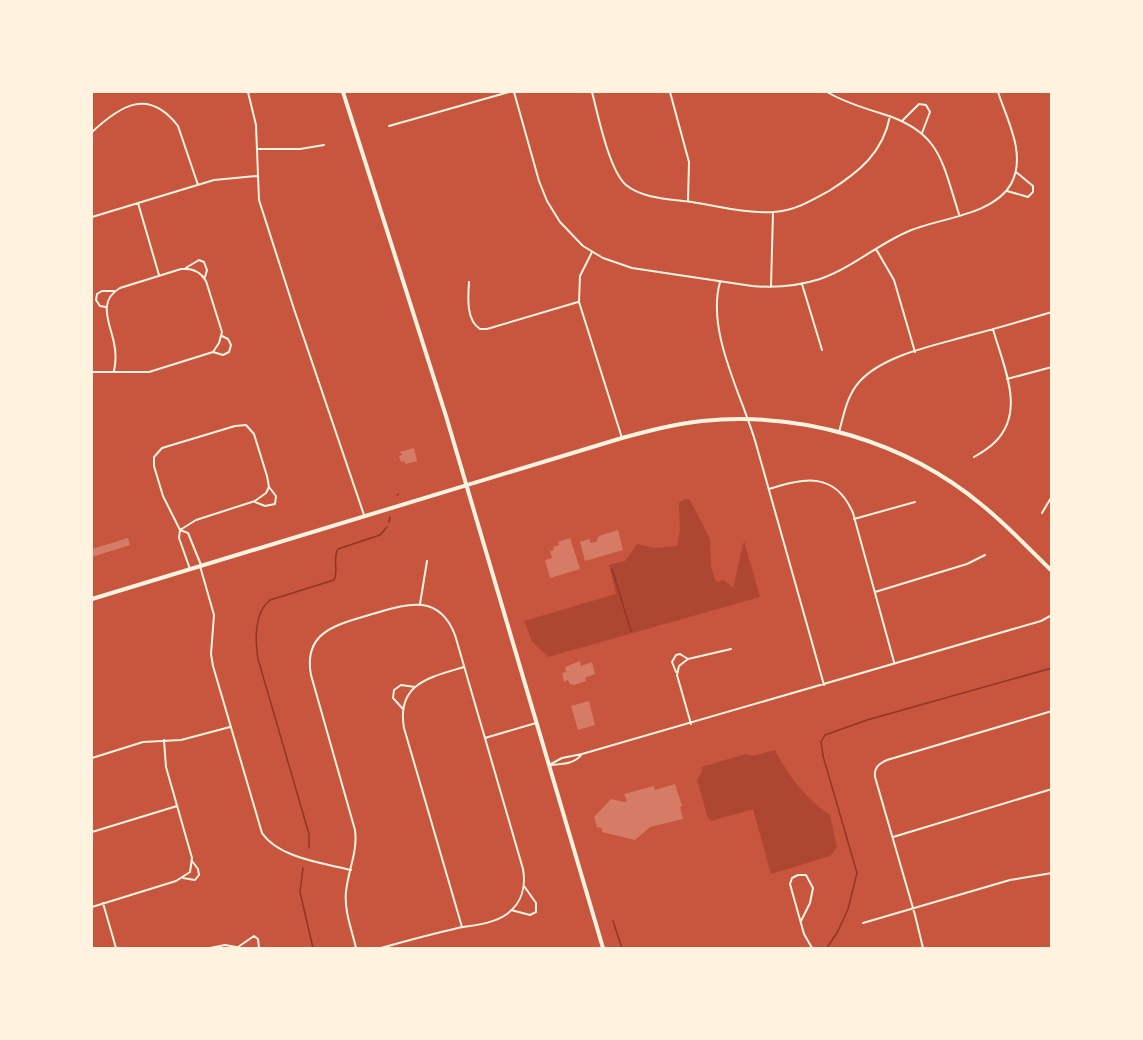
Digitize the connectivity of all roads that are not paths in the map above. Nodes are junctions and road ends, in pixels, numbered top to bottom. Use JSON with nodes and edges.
{"nodes":[{"id":1,"x":248,"y":92,"type":"edge"},
{"id":2,"x":343,"y":92,"type":"edge"},
{"id":3,"x":509,"y":92,"type":"edge"},
{"id":4,"x":514,"y":92,"type":"edge"},
{"id":5,"x":591,"y":92,"type":"edge"},
{"id":6,"x":669,"y":92,"type":"edge"},
{"id":7,"x":827,"y":92,"type":"edge"},
{"id":8,"x":998,"y":92,"type":"edge"},
{"id":9,"x":890,"y":116,"type":"junction"},
{"id":10,"x":902,"y":121,"type":"junction"},
{"id":11,"x":389,"y":126,"type":"dead end"},
{"id":12,"x":92,"y":132,"type":"edge"},
{"id":13,"x":922,"y":133,"type":"junction"},
{"id":14,"x":324,"y":145,"type":"dead end"},
{"id":15,"x":257,"y":149,"type":"junction"},
{"id":16,"x":1016,"y":172,"type":"junction"},
{"id":17,"x":257,"y":176,"type":"junction"},
{"id":18,"x":198,"y":185,"type":"junction"},
{"id":19,"x":1007,"y":191,"type":"junction"},
{"id":20,"x":688,"y":201,"type":"junction"},
{"id":21,"x":138,"y":203,"type":"junction"},
{"id":22,"x":773,"y":212,"type":"junction"},
{"id":23,"x":959,"y":215,"type":"junction"},
{"id":24,"x":92,"y":218,"type":"edge"},
{"id":25,"x":876,"y":249,"type":"junction"},
{"id":26,"x":592,"y":252,"type":"junction"},
{"id":27,"x":184,"y":269,"type":"junction"},
{"id":28,"x":160,"y":276,"type":"junction"},
{"id":29,"x":204,"y":278,"type":"junction"},
{"id":30,"x":469,"y":282,"type":"dead end"},
{"id":31,"x":720,"y":282,"type":"junction"},
{"id":32,"x":802,"y":284,"type":"junction"},
{"id":33,"x":771,"y":287,"type":"junction"},
{"id":34,"x":114,"y":292,"type":"junction"},
{"id":35,"x":579,"y":302,"type":"junction"},
{"id":36,"x":106,"y":307,"type":"junction"},
{"id":37,"x":1052,"y":312,"type":"edge"},
{"id":38,"x":993,"y":329,"type":"junction"},
{"id":39,"x":222,"y":336,"type":"junction"},
{"id":40,"x":822,"y":350,"type":"dead end"},
{"id":41,"x":213,"y":352,"type":"junction"},
{"id":42,"x":915,"y":352,"type":"junction"},
{"id":43,"x":1052,"y":367,"type":"edge"},
{"id":44,"x":114,"y":371,"type":"junction"},
{"id":45,"x":92,"y":372,"type":"edge"},
{"id":46,"x":1007,"y":379,"type":"junction"},
{"id":47,"x":747,"y":419,"type":"junction"},
{"id":48,"x":838,"y":432,"type":"junction"},
{"id":49,"x":622,"y":438,"type":"junction"},
{"id":50,"x":974,"y":457,"type":"dead end"},
{"id":51,"x":466,"y":484,"type":"junction"},
{"id":52,"x":269,"y":487,"type":"junction"},
{"id":53,"x":768,"y":489,"type":"junction"},
{"id":54,"x":1052,"y":496,"type":"edge"},
{"id":55,"x":255,"y":501,"type":"junction"},
{"id":56,"x":915,"y":502,"type":"dead end"},
{"id":57,"x":1042,"y":513,"type":"dead end"},
{"id":58,"x":364,"y":515,"type":"junction"},
{"id":59,"x":854,"y":519,"type":"junction"},
{"id":60,"x":180,"y":530,"type":"junction"},
{"id":61,"x":985,"y":555,"type":"dead end"},
{"id":62,"x":427,"y":561,"type":"dead end"},
{"id":63,"x":200,"y":566,"type":"junction"},
{"id":64,"x":190,"y":569,"type":"junction"},
{"id":65,"x":1052,"y":571,"type":"edge"},
{"id":66,"x":875,"y":592,"type":"junction"},
{"id":67,"x":92,"y":599,"type":"edge"},
{"id":68,"x":420,"y":604,"type":"junction"},
{"id":69,"x":1052,"y":615,"type":"edge"},
{"id":70,"x":731,"y":649,"type":"dead end"},
{"id":71,"x":688,"y":659,"type":"junction"},
{"id":72,"x":895,"y":664,"type":"junction"},
{"id":73,"x":464,"y":667,"type":"junction"},
{"id":74,"x":677,"y":673,"type":"junction"},
{"id":75,"x":824,"y":685,"type":"junction"},
{"id":76,"x":415,"y":687,"type":"junction"},
{"id":77,"x":403,"y":709,"type":"junction"},
{"id":78,"x":1052,"y":711,"type":"edge"},
{"id":79,"x":537,"y":723,"type":"junction"},
{"id":80,"x":691,"y":724,"type":"junction"},
{"id":81,"x":230,"y":728,"type":"junction"},
{"id":82,"x":485,"y":738,"type":"junction"},
{"id":83,"x":164,"y":740,"type":"junction"},
{"id":84,"x":582,"y":754,"type":"junction"},
{"id":85,"x":92,"y":758,"type":"edge"},
{"id":86,"x":549,"y":765,"type":"junction"},
{"id":87,"x":1052,"y":789,"type":"edge"},
{"id":88,"x":177,"y":806,"type":"junction"},
{"id":89,"x":92,"y":832,"type":"edge"},
{"id":90,"x":892,"y":837,"type":"junction"},
{"id":91,"x":192,"y":861,"type":"junction"},
{"id":92,"x":351,"y":870,"type":"junction"},
{"id":93,"x":1052,"y":873,"type":"edge"},
{"id":94,"x":183,"y":878,"type":"junction"},
{"id":95,"x":524,"y":886,"type":"junction"},
{"id":96,"x":103,"y":903,"type":"junction"},
{"id":97,"x":92,"y":907,"type":"edge"},
{"id":98,"x":913,"y":909,"type":"junction"},
{"id":99,"x":511,"y":910,"type":"junction"},
{"id":100,"x":801,"y":921,"type":"junction"},
{"id":101,"x":863,"y":923,"type":"dead end"},
{"id":102,"x":462,"y":927,"type":"junction"},
{"id":103,"x":238,"y":947,"type":"junction"},
{"id":104,"x":116,"y":948,"type":"edge"},
{"id":105,"x":210,"y":948,"type":"edge"},
{"id":106,"x":242,"y":948,"type":"edge"},
{"id":107,"x":259,"y":948,"type":"edge"},
{"id":108,"x":357,"y":948,"type":"edge"},
{"id":109,"x":381,"y":948,"type":"edge"},
{"id":110,"x":603,"y":948,"type":"edge"},
{"id":111,"x":812,"y":948,"type":"edge"},
{"id":112,"x":923,"y":948,"type":"edge"}],
"edges":[{"from":1,"to":15,"type":"street"},
{"from":2,"to":51,"type":"main road"},
{"from":3,"to":11,"type":"street"},
{"from":4,"to":26,"type":"street"},
{"from":5,"to":20,"type":"street"},
{"from":6,"to":20,"type":"street"},
{"from":7,"to":9,"type":"street"},
{"from":8,"to":16,"type":"street"},
{"from":9,"to":10,"type":"street"},
{"from":9,"to":22,"type":"street"},
{"from":10,"to":13,"type":"street"},
{"from":10,"to":13,"type":"street"},
{"from":12,"to":18,"type":"street"},
{"from":13,"to":23,"type":"street"},
{"from":14,"to":15,"type":"street"},
{"from":15,"to":17,"type":"street"},
{"from":16,"to":19,"type":"street"},
{"from":16,"to":19,"type":"street"},
{"from":17,"to":18,"type":"street"},
{"from":17,"to":58,"type":"street"},
{"from":18,"to":21,"type":"street"},
{"from":19,"to":23,"type":"street"},
{"from":20,"to":22,"type":"street"},
{"from":21,"to":24,"type":"street"},
{"from":21,"to":28,"type":"street"},
{"from":22,"to":33,"type":"street"},
{"from":23,"to":25,"type":"street"},
{"from":25,"to":32,"type":"street"},
{"from":25,"to":42,"type":"street"},
{"from":26,"to":31,"type":"street"},
{"from":26,"to":35,"type":"street"},
{"from":27,"to":28,"type":"street"},
{"from":27,"to":29,"type":"street"},
{"from":27,"to":29,"type":"street"},
{"from":28,"to":34,"type":"street"},
{"from":29,"to":39,"type":"street"},
{"from":30,"to":35,"type":"street"},
{"from":31,"to":33,"type":"street"},
{"from":31,"to":47,"type":"street"},
{"from":32,"to":33,"type":"street"},
{"from":32,"to":40,"type":"street"},
{"from":34,"to":36,"type":"street"},
{"from":34,"to":36,"type":"street"},
{"from":35,"to":49,"type":"street"},
{"from":36,"to":44,"type":"street"},
{"from":37,"to":38,"type":"street"},
{"from":38,"to":42,"type":"street"},
{"from":38,"to":46,"type":"street"},
{"from":39,"to":41,"type":"street"},
{"from":39,"to":41,"type":"street"},
{"from":41,"to":44,"type":"street"},
{"from":42,"to":48,"type":"street"},
{"from":43,"to":46,"type":"street"},
{"from":44,"to":45,"type":"street"},
{"from":46,"to":50,"type":"street"},
{"from":47,"to":48,"type":"main road"},
{"from":47,"to":49,"type":"main road"},
{"from":47,"to":53,"type":"street"},
{"from":48,"to":65,"type":"main road"},
{"from":49,"to":51,"type":"main road"},
{"from":51,"to":58,"type":"main road"},
{"from":51,"to":79,"type":"main road"},
{"from":52,"to":55,"type":"street"},
{"from":52,"to":55,"type":"street"},
{"from":52,"to":60,"type":"street"},
{"from":53,"to":59,"type":"street"},
{"from":53,"to":75,"type":"street"},
{"from":54,"to":57,"type":"street"},
{"from":55,"to":60,"type":"street"},
{"from":56,"to":59,"type":"street"},
{"from":58,"to":63,"type":"main road"},
{"from":59,"to":66,"type":"street"},
{"from":60,"to":63,"type":"street"},
{"from":60,"to":64,"type":"street"},
{"from":61,"to":66,"type":"street"},
{"from":62,"to":68,"type":"street"},
{"from":63,"to":64,"type":"main road"},
{"from":63,"to":81,"type":"street"},
{"from":64,"to":67,"type":"main road"},
{"from":66,"to":72,"type":"street"},
{"from":68,"to":73,"type":"street"},
{"from":68,"to":92,"type":"street"},
{"from":69,"to":72,"type":"street"},
{"from":70,"to":71,"type":"street"},
{"from":71,"to":74,"type":"street"},
{"from":71,"to":74,"type":"street"},
{"from":72,"to":75,"type":"street"},
{"from":73,"to":76,"type":"street"},
{"from":73,"to":82,"type":"street"},
{"from":74,"to":80,"type":"street"},
{"from":75,"to":80,"type":"street"},
{"from":76,"to":77,"type":"street"},
{"from":76,"to":77,"type":"street"},
{"from":77,"to":102,"type":"street"},
{"from":78,"to":90,"type":"street"},
{"from":79,"to":82,"type":"street"},
{"from":79,"to":86,"type":"main road"},
{"from":80,"to":84,"type":"street"},
{"from":81,"to":83,"type":"street"},
{"from":81,"to":92,"type":"street"},
{"from":82,"to":95,"type":"street"},
{"from":83,"to":85,"type":"street"},
{"from":83,"to":88,"type":"street"},
{"from":84,"to":86,"type":"street"},
{"from":84,"to":86,"type":"street"},
{"from":86,"to":110,"type":"main road"},
{"from":87,"to":90,"type":"street"},
{"from":88,"to":89,"type":"street"},
{"from":88,"to":91,"type":"street"},
{"from":90,"to":98,"type":"street"},
{"from":91,"to":94,"type":"street"},
{"from":91,"to":94,"type":"street"},
{"from":92,"to":108,"type":"street"},
{"from":93,"to":98,"type":"street"},
{"from":94,"to":96,"type":"street"},
{"from":95,"to":99,"type":"street"},
{"from":95,"to":99,"type":"street"},
{"from":96,"to":97,"type":"street"},
{"from":96,"to":104,"type":"street"},
{"from":98,"to":101,"type":"street"},
{"from":98,"to":112,"type":"street"},
{"from":99,"to":102,"type":"street"},
{"from":100,"to":100,"type":"street"},
{"from":100,"to":111,"type":"street"},
{"from":102,"to":109,"type":"street"},
{"from":103,"to":105,"type":"street"},
{"from":103,"to":106,"type":"street"},
{"from":103,"to":107,"type":"street"}]}
